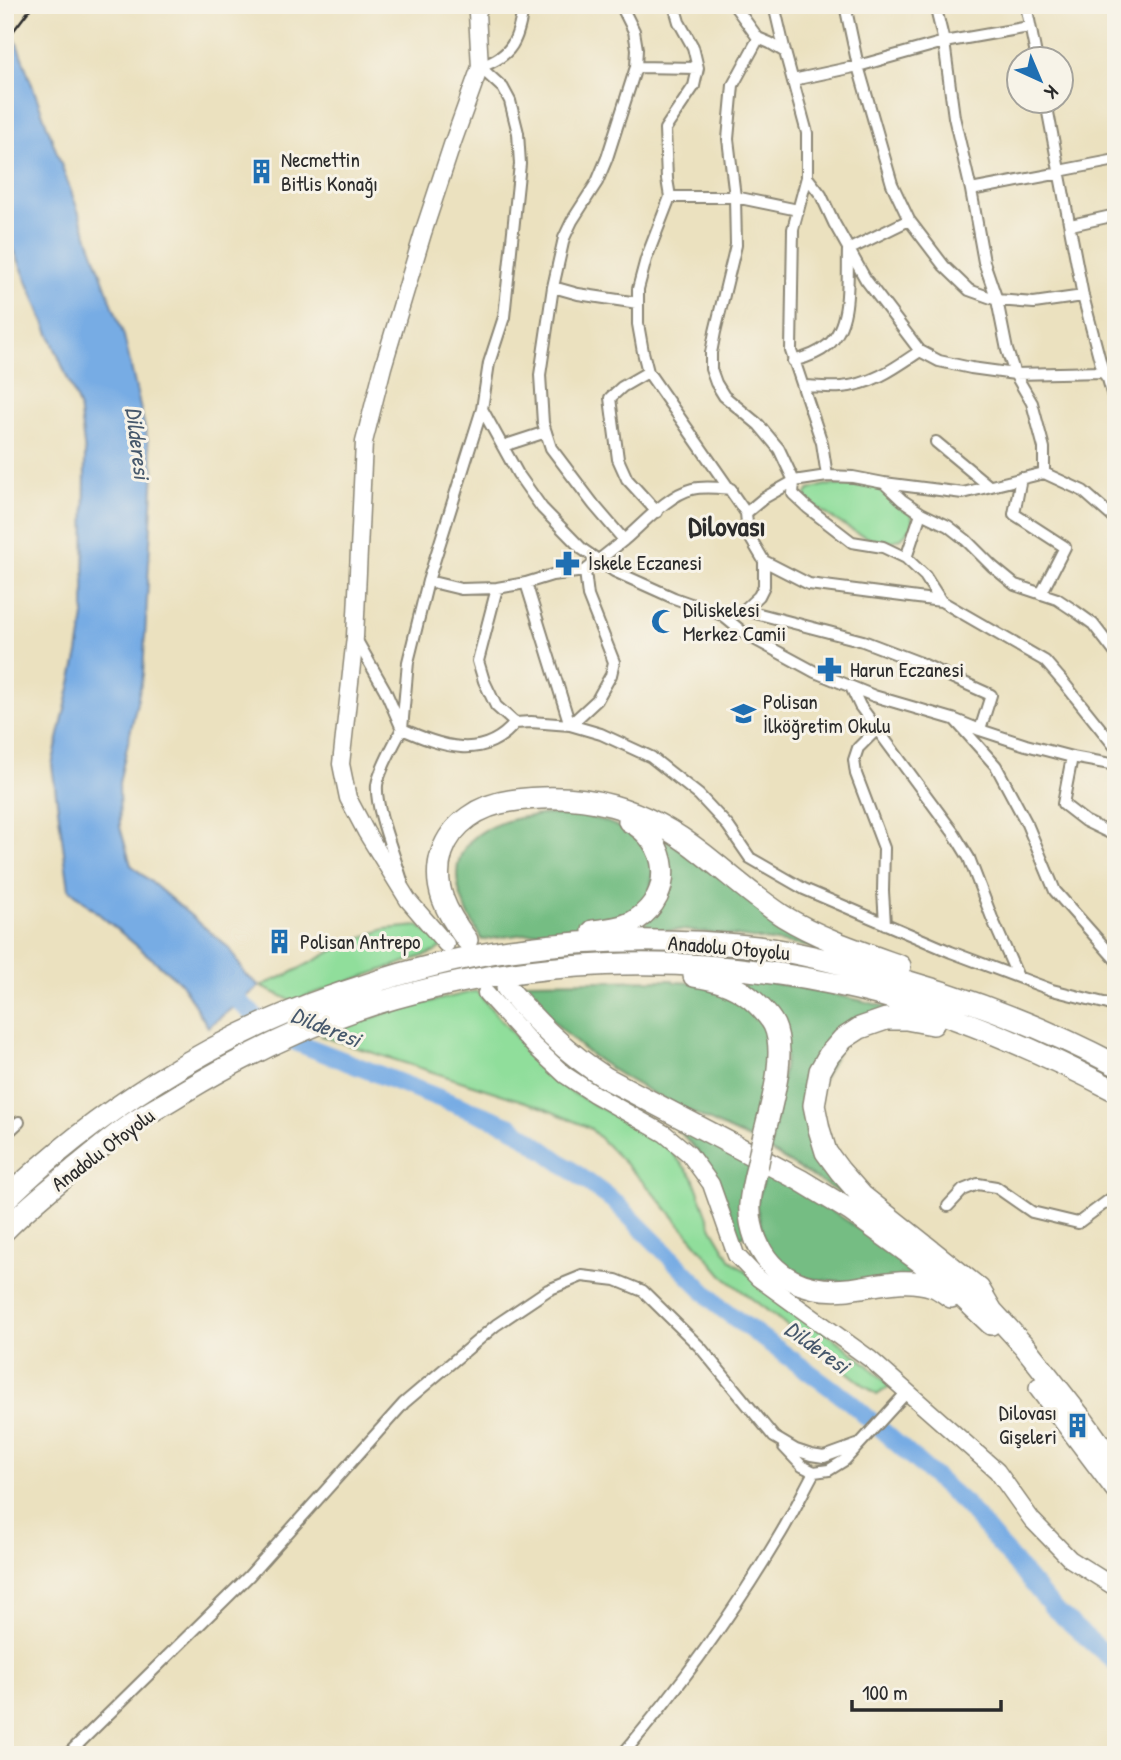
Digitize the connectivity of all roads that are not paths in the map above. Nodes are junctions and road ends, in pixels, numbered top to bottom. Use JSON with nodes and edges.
{"nodes":[{"id":1,"x":524,"y":5,"type":"edge"},
{"id":2,"x":621,"y":5,"type":"edge"},
{"id":3,"x":674,"y":5,"type":"edge"},
{"id":4,"x":734,"y":5,"type":"edge"},
{"id":5,"x":774,"y":5,"type":"edge"},
{"id":6,"x":845,"y":5,"type":"edge"},
{"id":7,"x":935,"y":5,"type":"edge"},
{"id":8,"x":1026,"y":5,"type":"edge"},
{"id":9,"x":478,"y":8,"type":"edge"},
{"id":10,"x":1029,"y":27,"type":"junction"},
{"id":11,"x":758,"y":38,"type":"junction"},
{"id":12,"x":944,"y":42,"type":"junction"},
{"id":13,"x":1034,"y":46,"type":"edge"},
{"id":14,"x":785,"y":52,"type":"junction"},
{"id":15,"x":636,"y":66,"type":"junction"},
{"id":16,"x":858,"y":66,"type":"junction"},
{"id":17,"x":480,"y":67,"type":"junction"},
{"id":18,"x":698,"y":68,"type":"junction"},
{"id":19,"x":793,"y":80,"type":"junction"},
{"id":20,"x":1049,"y":116,"type":"edge"},
{"id":21,"x":1116,"y":160,"type":"edge"},
{"id":22,"x":1060,"y":172,"type":"junction"},
{"id":23,"x":807,"y":177,"type":"junction"},
{"id":24,"x":971,"y":190,"type":"junction"},
{"id":25,"x":670,"y":197,"type":"junction"},
{"id":26,"x":735,"y":197,"type":"junction"},
{"id":27,"x":798,"y":209,"type":"junction"},
{"id":28,"x":1116,"y":215,"type":"edge"},
{"id":29,"x":909,"y":220,"type":"junction"},
{"id":30,"x":1071,"y":225,"type":"junction"},
{"id":31,"x":848,"y":250,"type":"junction"},
{"id":32,"x":553,"y":287,"type":"junction"},
{"id":33,"x":1083,"y":296,"type":"junction"},
{"id":34,"x":997,"y":300,"type":"junction"},
{"id":35,"x":638,"y":303,"type":"junction"},
{"id":36,"x":920,"y":351,"type":"junction"},
{"id":37,"x":793,"y":361,"type":"junction"},
{"id":38,"x":1116,"y":368,"type":"edge"},
{"id":39,"x":648,"y":372,"type":"junction"},
{"id":40,"x":1103,"y":372,"type":"junction"},
{"id":41,"x":1015,"y":374,"type":"junction"},
{"id":42,"x":803,"y":386,"type":"junction"},
{"id":43,"x":1116,"y":407,"type":"edge"},
{"id":44,"x":482,"y":409,"type":"junction"},
{"id":45,"x":546,"y":432,"type":"junction"},
{"id":46,"x":936,"y":442,"type":"dead end"},
{"id":47,"x":503,"y":446,"type":"junction"},
{"id":48,"x":1044,"y":473,"type":"junction"},
{"id":49,"x":827,"y":476,"type":"junction"},
{"id":50,"x":1021,"y":478,"type":"junction"},
{"id":51,"x":794,"y":481,"type":"junction"},
{"id":52,"x":884,"y":483,"type":"junction"},
{"id":53,"x":989,"y":486,"type":"junction"},
{"id":54,"x":731,"y":489,"type":"junction"},
{"id":55,"x":657,"y":512,"type":"junction"},
{"id":56,"x":746,"y":513,"type":"junction"},
{"id":57,"x":920,"y":513,"type":"junction"},
{"id":58,"x":1116,"y":520,"type":"edge"},
{"id":59,"x":624,"y":540,"type":"junction"},
{"id":60,"x":906,"y":558,"type":"junction"},
{"id":61,"x":598,"y":561,"type":"junction"},
{"id":62,"x":764,"y":561,"type":"junction"},
{"id":63,"x":585,"y":571,"type":"junction"},
{"id":64,"x":428,"y":582,"type":"junction"},
{"id":65,"x":526,"y":583,"type":"junction"},
{"id":66,"x":497,"y":588,"type":"junction"},
{"id":67,"x":1041,"y":594,"type":"junction"},
{"id":68,"x":942,"y":601,"type":"junction"},
{"id":69,"x":744,"y":610,"type":"junction"},
{"id":70,"x":722,"y":615,"type":"junction"},
{"id":71,"x":355,"y":637,"type":"junction"},
{"id":72,"x":1116,"y":654,"type":"edge"},
{"id":73,"x":850,"y":687,"type":"junction"},
{"id":74,"x":953,"y":719,"type":"junction"},
{"id":75,"x":515,"y":723,"type":"junction"},
{"id":76,"x":570,"y":725,"type":"junction"},
{"id":77,"x":402,"y":729,"type":"junction"},
{"id":78,"x":877,"y":729,"type":"junction"},
{"id":79,"x":980,"y":730,"type":"junction"},
{"id":80,"x":1116,"y":748,"type":"edge"},
{"id":81,"x":1072,"y":757,"type":"junction"},
{"id":82,"x":1116,"y":765,"type":"edge"},
{"id":83,"x":1116,"y":836,"type":"edge"},
{"id":84,"x":408,"y":900,"type":"junction"},
{"id":85,"x":886,"y":924,"type":"junction"},
{"id":86,"x":463,"y":941,"type":"junction"},
{"id":87,"x":509,"y":950,"type":"junction"},
{"id":88,"x":1116,"y":960,"type":"edge"},
{"id":89,"x":1018,"y":977,"type":"junction"},
{"id":90,"x":514,"y":983,"type":"junction"},
{"id":91,"x":486,"y":993,"type":"dead end"},
{"id":92,"x":1113,"y":1004,"type":"edge"},
{"id":93,"x":1003,"y":1014,"type":"junction"},
{"id":94,"x":1116,"y":1065,"type":"edge"},
{"id":95,"x":1081,"y":1073,"type":"junction"},
{"id":96,"x":1116,"y":1091,"type":"edge"},
{"id":97,"x":19,"y":1122,"type":"dead end"},
{"id":98,"x":5,"y":1135,"type":"edge"},
{"id":99,"x":1116,"y":1199,"type":"edge"},
{"id":100,"x":5,"y":1200,"type":"edge"},
{"id":101,"x":948,"y":1206,"type":"dead end"},
{"id":102,"x":5,"y":1230,"type":"edge"},
{"id":103,"x":993,"y":1319,"type":"junction"},
{"id":104,"x":903,"y":1396,"type":"junction"},
{"id":105,"x":775,"y":1437,"type":"junction"},
{"id":106,"x":857,"y":1445,"type":"junction"},
{"id":107,"x":1116,"y":1466,"type":"edge"},
{"id":108,"x":814,"y":1472,"type":"junction"},
{"id":109,"x":1116,"y":1489,"type":"edge"},
{"id":110,"x":1116,"y":1588,"type":"edge"},
{"id":111,"x":67,"y":1755,"type":"edge"},
{"id":112,"x":622,"y":1755,"type":"edge"}],
"edges":[{"from":1,"to":17,"type":"street"},
{"from":2,"to":15,"type":"street"},
{"from":3,"to":18,"type":"street"},
{"from":4,"to":11,"type":"street"},
{"from":5,"to":14,"type":"street"},
{"from":6,"to":16,"type":"street"},
{"from":7,"to":12,"type":"street"},
{"from":8,"to":10,"type":"street"},
{"from":9,"to":17,"type":"main road"},
{"from":10,"to":12,"type":"street"},
{"from":10,"to":13,"type":"street"},
{"from":11,"to":14,"type":"street"},
{"from":11,"to":26,"type":"street"},
{"from":12,"to":16,"type":"street"},
{"from":12,"to":24,"type":"street"},
{"from":14,"to":19,"type":"street"},
{"from":15,"to":18,"type":"street"},
{"from":15,"to":32,"type":"street"},
{"from":16,"to":19,"type":"street"},
{"from":16,"to":29,"type":"street"},
{"from":17,"to":44,"type":"street"},
{"from":17,"to":71,"type":"main road"},
{"from":18,"to":25,"type":"street"},
{"from":19,"to":23,"type":"street"},
{"from":20,"to":22,"type":"street"},
{"from":21,"to":22,"type":"street"},
{"from":22,"to":24,"type":"street"},
{"from":22,"to":30,"type":"street"},
{"from":23,"to":27,"type":"street"},
{"from":23,"to":31,"type":"street"},
{"from":24,"to":34,"type":"street"},
{"from":25,"to":26,"type":"street"},
{"from":25,"to":35,"type":"street"},
{"from":26,"to":27,"type":"street"},
{"from":26,"to":51,"type":"street"},
{"from":27,"to":37,"type":"street"},
{"from":28,"to":30,"type":"street"},
{"from":29,"to":31,"type":"street"},
{"from":29,"to":34,"type":"street"},
{"from":30,"to":33,"type":"street"},
{"from":31,"to":36,"type":"street"},
{"from":31,"to":37,"type":"street"},
{"from":32,"to":35,"type":"street"},
{"from":32,"to":45,"type":"street"},
{"from":33,"to":34,"type":"street"},
{"from":33,"to":40,"type":"street"},
{"from":34,"to":41,"type":"street"},
{"from":35,"to":39,"type":"street"},
{"from":36,"to":41,"type":"street"},
{"from":36,"to":42,"type":"street"},
{"from":37,"to":42,"type":"street"},
{"from":38,"to":40,"type":"street"},
{"from":39,"to":54,"type":"street"},
{"from":39,"to":55,"type":"street"},
{"from":40,"to":41,"type":"street"},
{"from":40,"to":43,"type":"street"},
{"from":41,"to":48,"type":"street"},
{"from":42,"to":49,"type":"street"},
{"from":44,"to":47,"type":"street"},
{"from":44,"to":64,"type":"street"},
{"from":45,"to":47,"type":"street"},
{"from":45,"to":59,"type":"street"},
{"from":46,"to":53,"type":"street"},
{"from":47,"to":61,"type":"street"},
{"from":48,"to":50,"type":"street"},
{"from":48,"to":58,"type":"street"},
{"from":49,"to":51,"type":"street"},
{"from":49,"to":52,"type":"street"},
{"from":50,"to":53,"type":"street"},
{"from":50,"to":67,"type":"street"},
{"from":51,"to":56,"type":"street"},
{"from":51,"to":60,"type":"street"},
{"from":52,"to":53,"type":"street"},
{"from":52,"to":57,"type":"street"},
{"from":54,"to":55,"type":"street"},
{"from":54,"to":56,"type":"street"},
{"from":55,"to":59,"type":"street"},
{"from":56,"to":62,"type":"street"},
{"from":57,"to":60,"type":"street"},
{"from":57,"to":67,"type":"street"},
{"from":59,"to":61,"type":"street"},
{"from":60,"to":68,"type":"street"},
{"from":61,"to":63,"type":"street"},
{"from":61,"to":70,"type":"street"},
{"from":62,"to":68,"type":"street"},
{"from":62,"to":69,"type":"street"},
{"from":63,"to":65,"type":"street"},
{"from":63,"to":76,"type":"street"},
{"from":64,"to":66,"type":"street"},
{"from":64,"to":77,"type":"street"},
{"from":65,"to":66,"type":"street"},
{"from":65,"to":76,"type":"street"},
{"from":66,"to":75,"type":"street"},
{"from":67,"to":72,"type":"street"},
{"from":68,"to":80,"type":"street"},
{"from":69,"to":70,"type":"street"},
{"from":69,"to":79,"type":"street"},
{"from":70,"to":73,"type":"street"},
{"from":71,"to":77,"type":"street"},
{"from":71,"to":84,"type":"main road"},
{"from":73,"to":74,"type":"street"},
{"from":73,"to":78,"type":"street"},
{"from":74,"to":79,"type":"street"},
{"from":74,"to":88,"type":"street"},
{"from":75,"to":76,"type":"street"},
{"from":75,"to":77,"type":"street"},
{"from":76,"to":85,"type":"street"},
{"from":77,"to":84,"type":"street"},
{"from":78,"to":85,"type":"street"},
{"from":78,"to":89,"type":"street"},
{"from":79,"to":81,"type":"street"},
{"from":81,"to":82,"type":"street"},
{"from":81,"to":83,"type":"street"},
{"from":84,"to":86,"type":"main road"},
{"from":85,"to":89,"type":"street"},
{"from":86,"to":87,"type":"highway"},
{"from":86,"to":93,"type":"highway"},
{"from":87,"to":93,"type":"highway","name":"Anadolu Otoyolu"},
{"from":87,"to":100,"type":"highway","name":"Anadolu Otoyolu"},
{"from":89,"to":92,"type":"street"},
{"from":90,"to":95,"type":"highway","name":"Anadolu Otoyolu"},
{"from":90,"to":102,"type":"highway","name":"Anadolu Otoyolu"},
{"from":90,"to":103,"type":"highway"},
{"from":90,"to":103,"type":"highway","bridge":true},
{"from":91,"to":104,"type":"main road"},
{"from":93,"to":94,"type":"highway","name":"Anadolu Otoyolu"},
{"from":95,"to":96,"type":"highway","name":"Anadolu Otoyolu"},
{"from":95,"to":103,"type":"highway"},
{"from":97,"to":98,"type":"street"},
{"from":99,"to":101,"type":"street"},
{"from":103,"to":107,"type":"highway"},
{"from":103,"to":109,"type":"highway"},
{"from":104,"to":106,"type":"street"},
{"from":104,"to":110,"type":"main road"},
{"from":105,"to":106,"type":"street"},
{"from":105,"to":108,"type":"street"},
{"from":105,"to":111,"type":"street"},
{"from":106,"to":108,"type":"street"},
{"from":108,"to":112,"type":"street"}]}
